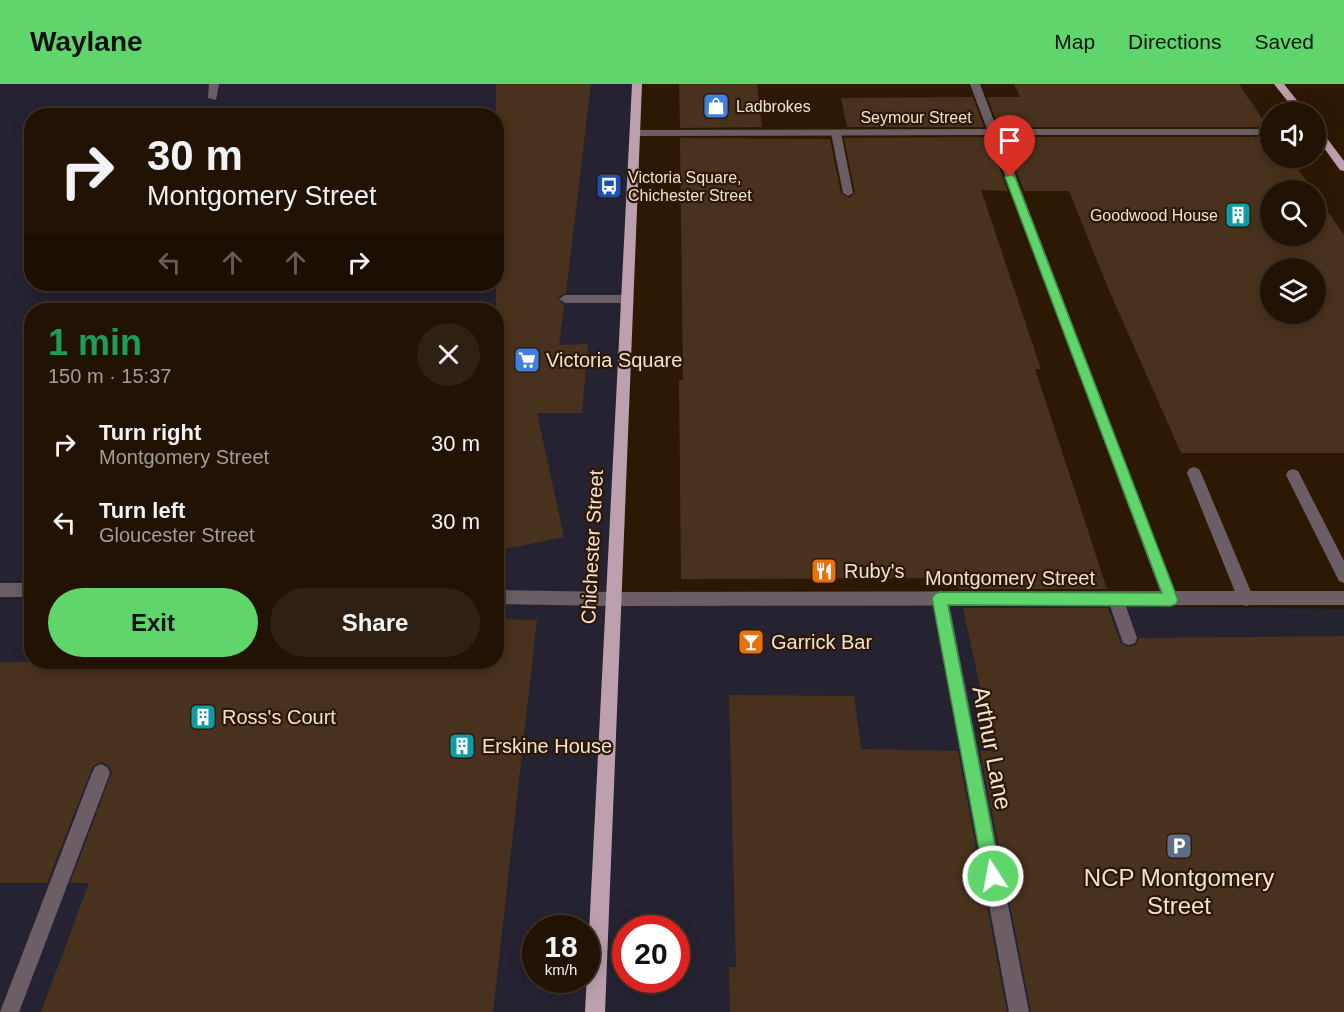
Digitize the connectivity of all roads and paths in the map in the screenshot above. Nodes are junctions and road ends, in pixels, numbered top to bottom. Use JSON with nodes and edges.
{"nodes":[{"id":1,"x":213,"y":84,"type":"edge"},
{"id":2,"x":637,"y":84,"type":"edge"},
{"id":3,"x":975,"y":84,"type":"edge"},
{"id":4,"x":1279,"y":84,"type":"edge"},
{"id":5,"x":213,"y":98,"type":"dead end"},
{"id":6,"x":1293,"y":102,"type":"edge"},
{"id":7,"x":993,"y":132,"type":"junction"},
{"id":8,"x":1260,"y":132,"type":"edge"},
{"id":9,"x":634,"y":133,"type":"junction"},
{"id":10,"x":836,"y":133,"type":"junction"},
{"id":11,"x":1326,"y":146,"type":"edge"},
{"id":12,"x":1344,"y":168,"type":"edge"},
{"id":13,"x":848,"y":193,"type":"dead end"},
{"id":14,"x":565,"y":299,"type":"dead end"},
{"id":15,"x":626,"y":299,"type":"junction"},
{"id":16,"x":1194,"y":473,"type":"dead end"},
{"id":17,"x":1293,"y":475,"type":"dead end"},
{"id":18,"x":1344,"y":576,"type":"edge"},
{"id":19,"x":0,"y":590,"type":"edge"},
{"id":20,"x":24,"y":590,"type":"edge"},
{"id":21,"x":504,"y":597,"type":"edge"},
{"id":22,"x":940,"y":598,"type":"junction"},
{"id":23,"x":1344,"y":598,"type":"edge"},
{"id":24,"x":612,"y":599,"type":"junction"},
{"id":25,"x":1246,"y":599,"type":"junction"},
{"id":26,"x":1116,"y":600,"type":"junction"},
{"id":27,"x":1171,"y":600,"type":"junction"},
{"id":28,"x":1129,"y":638,"type":"dead end"},
{"id":29,"x":101,"y":773,"type":"dead end"},
{"id":30,"x":9,"y":1012,"type":"edge"},
{"id":31,"x":595,"y":1012,"type":"edge"},
{"id":32,"x":1018,"y":1012,"type":"edge"}],
"edges":[{"from":1,"to":5,"type":"street"},
{"from":2,"to":9,"type":"main road","name":"Chichester Street"},
{"from":3,"to":7,"type":"street"},
{"from":4,"to":6,"type":"main road"},
{"from":7,"to":8,"type":"street","name":"Seymour Street"},
{"from":7,"to":10,"type":"street","name":"Seymour Street"},
{"from":7,"to":27,"type":"street"},
{"from":9,"to":10,"type":"street","name":"Seymour Street"},
{"from":9,"to":15,"type":"main road","name":"Chichester Street"},
{"from":10,"to":13,"type":"street"},
{"from":11,"to":12,"type":"main road"},
{"from":14,"to":15,"type":"street"},
{"from":15,"to":24,"type":"main road","name":"Chichester Street"},
{"from":16,"to":25,"type":"street"},
{"from":17,"to":18,"type":"street"},
{"from":19,"to":20,"type":"street"},
{"from":21,"to":24,"type":"street","name":"Montgomery Street"},
{"from":22,"to":24,"type":"street","name":"Montgomery Street"},
{"from":22,"to":26,"type":"street","name":"Montgomery Street"},
{"from":22,"to":32,"type":"street","name":"Arthur Lane"},
{"from":23,"to":25,"type":"street","name":"Montgomery Street"},
{"from":24,"to":31,"type":"main road","name":"Chichester Street"},
{"from":25,"to":27,"type":"street","name":"Montgomery Street"},
{"from":26,"to":27,"type":"street","name":"Montgomery Street"},
{"from":26,"to":28,"type":"street"},
{"from":29,"to":30,"type":"street"}]}
